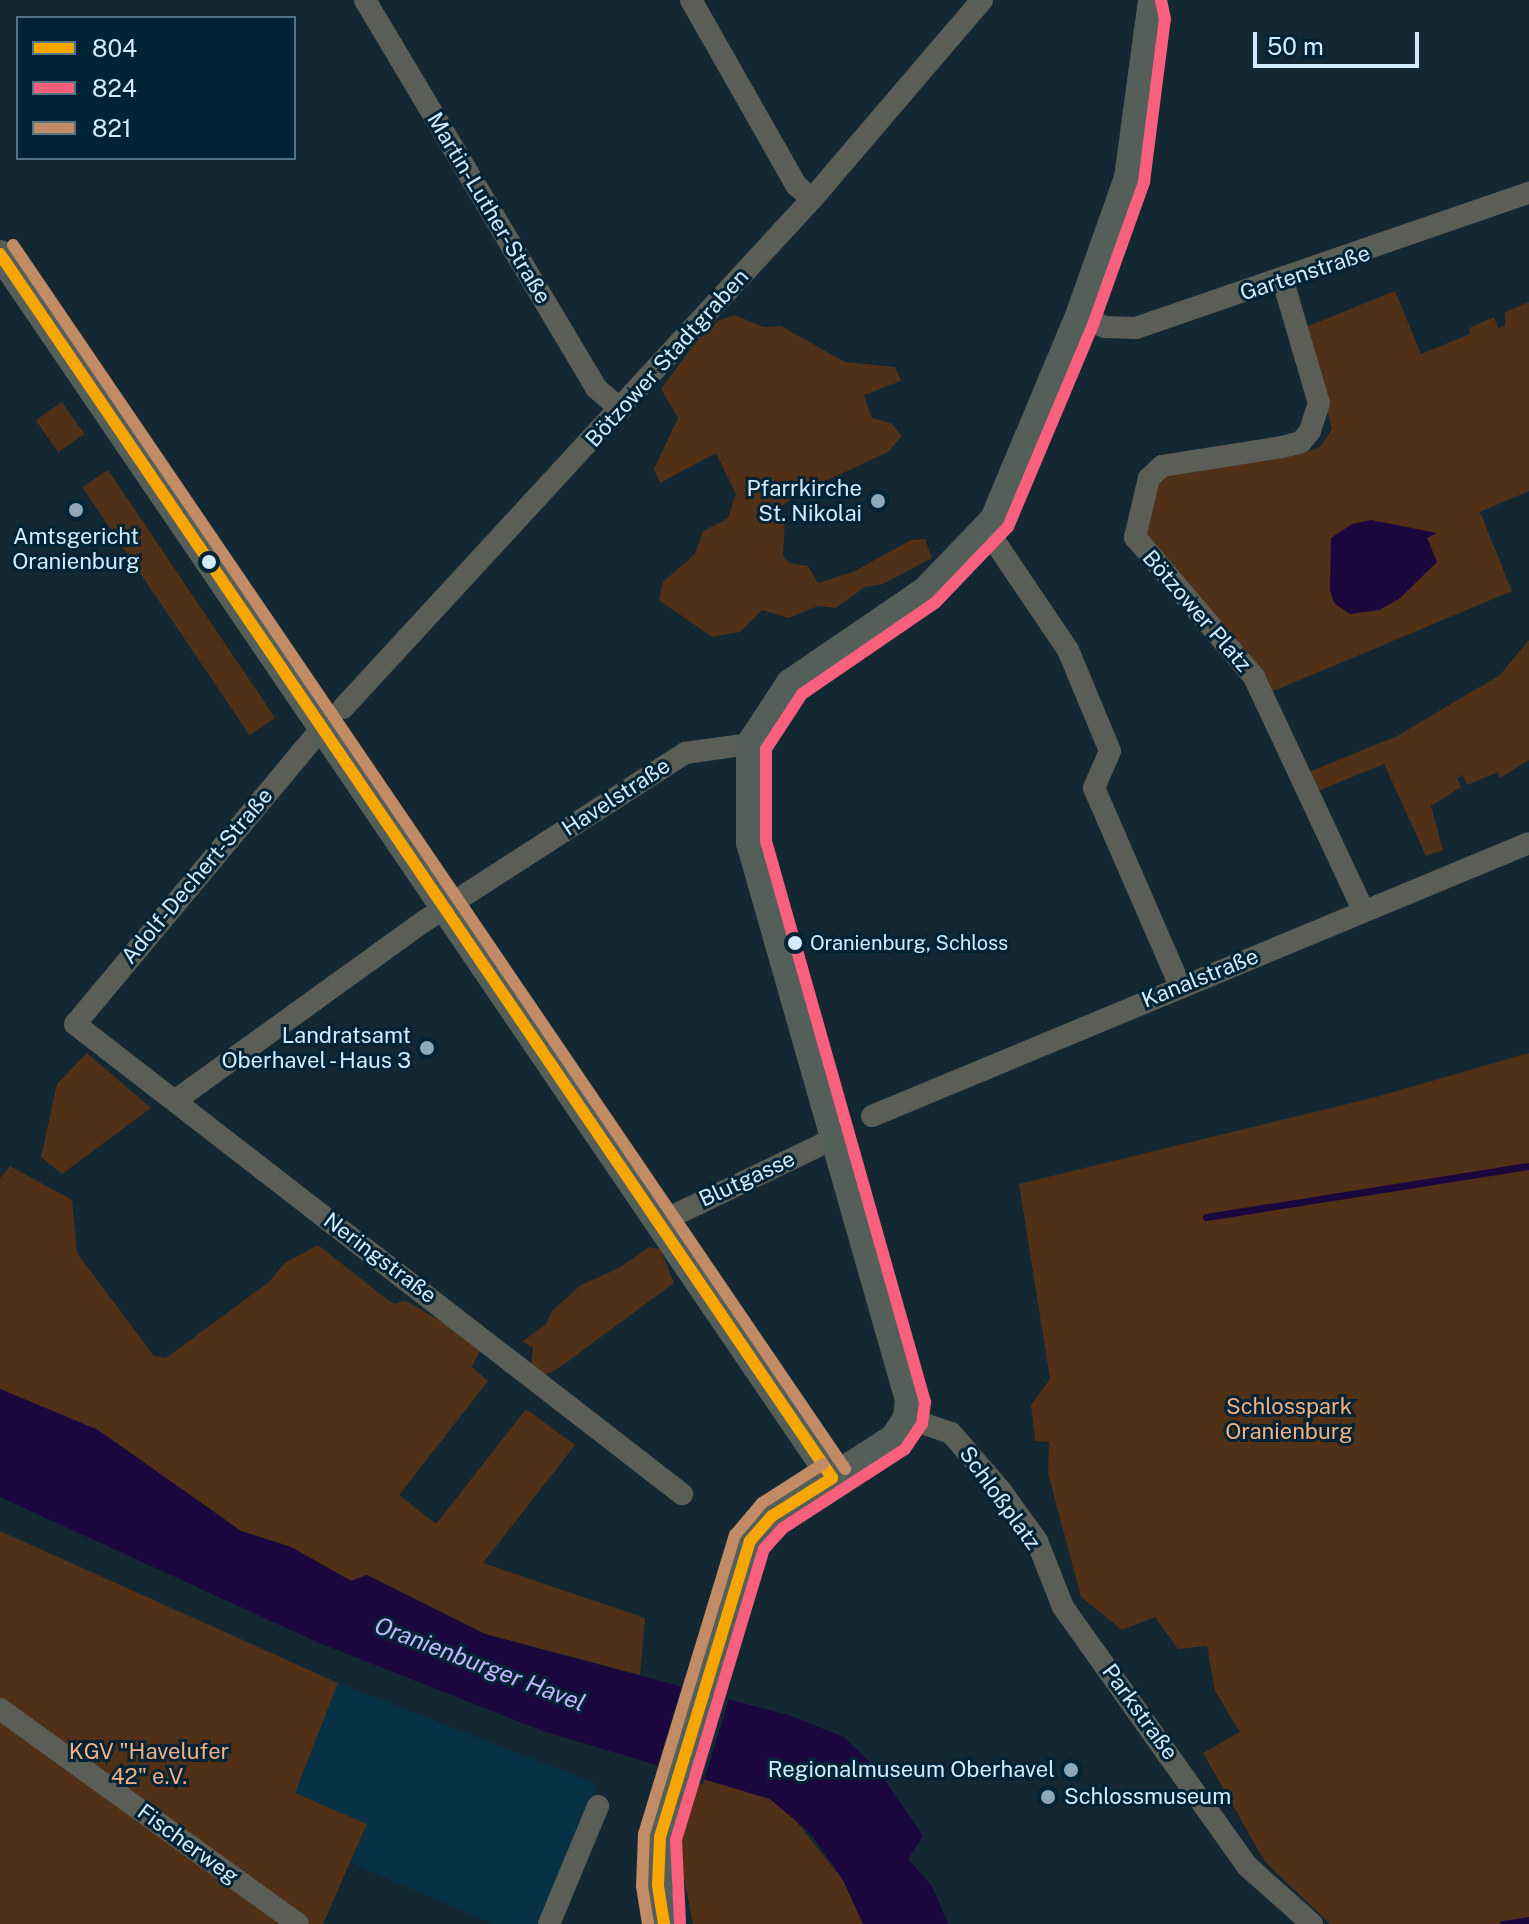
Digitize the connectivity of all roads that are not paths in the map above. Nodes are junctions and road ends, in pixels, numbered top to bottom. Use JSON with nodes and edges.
{"nodes":[{"id":1,"x":365,"y":0,"type":"edge"},
{"id":2,"x":691,"y":0,"type":"edge"},
{"id":3,"x":982,"y":0,"type":"edge"},
{"id":4,"x":1148,"y":6,"type":"edge"},
{"id":5,"x":1529,"y":193,"type":"edge"},
{"id":6,"x":812,"y":199,"type":"junction"},
{"id":7,"x":0,"y":254,"type":"edge"},
{"id":8,"x":1283,"y":281,"type":"junction"},
{"id":9,"x":1079,"y":316,"type":"junction"},
{"id":10,"x":621,"y":410,"type":"junction"},
{"id":11,"x":987,"y":530,"type":"junction"},
{"id":12,"x":343,"y":708,"type":"dead end"},
{"id":13,"x":321,"y":729,"type":"junction"},
{"id":14,"x":750,"y":744,"type":"junction"},
{"id":15,"x":1529,"y":843,"type":"edge"},
{"id":16,"x":445,"y":907,"type":"junction"},
{"id":17,"x":1363,"y":910,"type":"junction"},
{"id":18,"x":1180,"y":986,"type":"junction"},
{"id":19,"x":75,"y":1024,"type":"joint"},
{"id":20,"x":176,"y":1100,"type":"junction"},
{"id":21,"x":872,"y":1116,"type":"dead end"},
{"id":22,"x":835,"y":1138,"type":"junction"},
{"id":23,"x":660,"y":1222,"type":"junction"},
{"id":24,"x":907,"y":1418,"type":"junction"},
{"id":25,"x":832,"y":1478,"type":"junction"},
{"id":26,"x":682,"y":1494,"type":"dead end"},
{"id":27,"x":1063,"y":1607,"type":"joint"},
{"id":28,"x":0,"y":1709,"type":"edge"},
{"id":29,"x":598,"y":1806,"type":"dead end"},
{"id":30,"x":298,"y":1924,"type":"edge"},
{"id":31,"x":549,"y":1924,"type":"edge"},
{"id":32,"x":664,"y":1924,"type":"edge"},
{"id":33,"x":1312,"y":1924,"type":"edge"}],
"edges":[{"from":1,"to":10,"type":"street","name":"Martin-Luther-Straße"},
{"from":2,"to":6,"type":"street"},
{"from":3,"to":6,"type":"street","name":"Bötzower Stadtgraben"},
{"from":4,"to":9,"type":"main road"},
{"from":5,"to":8,"type":"street","name":"Gartenstraße"},
{"from":6,"to":10,"type":"street","name":"Bötzower Stadtgraben"},
{"from":7,"to":13,"type":"main road"},
{"from":8,"to":9,"type":"street","name":"Gartenstraße"},
{"from":8,"to":17,"type":"street","name":"Bötzower Platz"},
{"from":9,"to":11,"type":"main road"},
{"from":10,"to":12,"type":"street","name":"Bötzower Stadtgraben"},
{"from":11,"to":14,"type":"main road"},
{"from":11,"to":18,"type":"street"},
{"from":13,"to":16,"type":"main road"},
{"from":13,"to":19,"type":"street","name":"Adolf-Dechert-Straße"},
{"from":14,"to":16,"type":"street","name":"Havelstraße"},
{"from":14,"to":22,"type":"main road"},
{"from":15,"to":17,"type":"street","name":"Kanalstraße"},
{"from":16,"to":20,"type":"street","name":"Havelstraße"},
{"from":16,"to":23,"type":"main road"},
{"from":17,"to":18,"type":"street","name":"Kanalstraße"},
{"from":18,"to":21,"type":"street","name":"Kanalstraße"},
{"from":19,"to":20,"type":"street","name":"Neringstraße"},
{"from":20,"to":26,"type":"street","name":"Neringstraße"},
{"from":22,"to":23,"type":"street","name":"Blutgasse"},
{"from":22,"to":24,"type":"main road"},
{"from":23,"to":25,"type":"main road"},
{"from":24,"to":25,"type":"main road"},
{"from":24,"to":27,"type":"street","name":"Schloßplatz"},
{"from":25,"to":32,"type":"main road"},
{"from":27,"to":33,"type":"street","name":"Parkstraße"},
{"from":28,"to":30,"type":"street","name":"Fischerweg"},
{"from":29,"to":31,"type":"street"}]}
